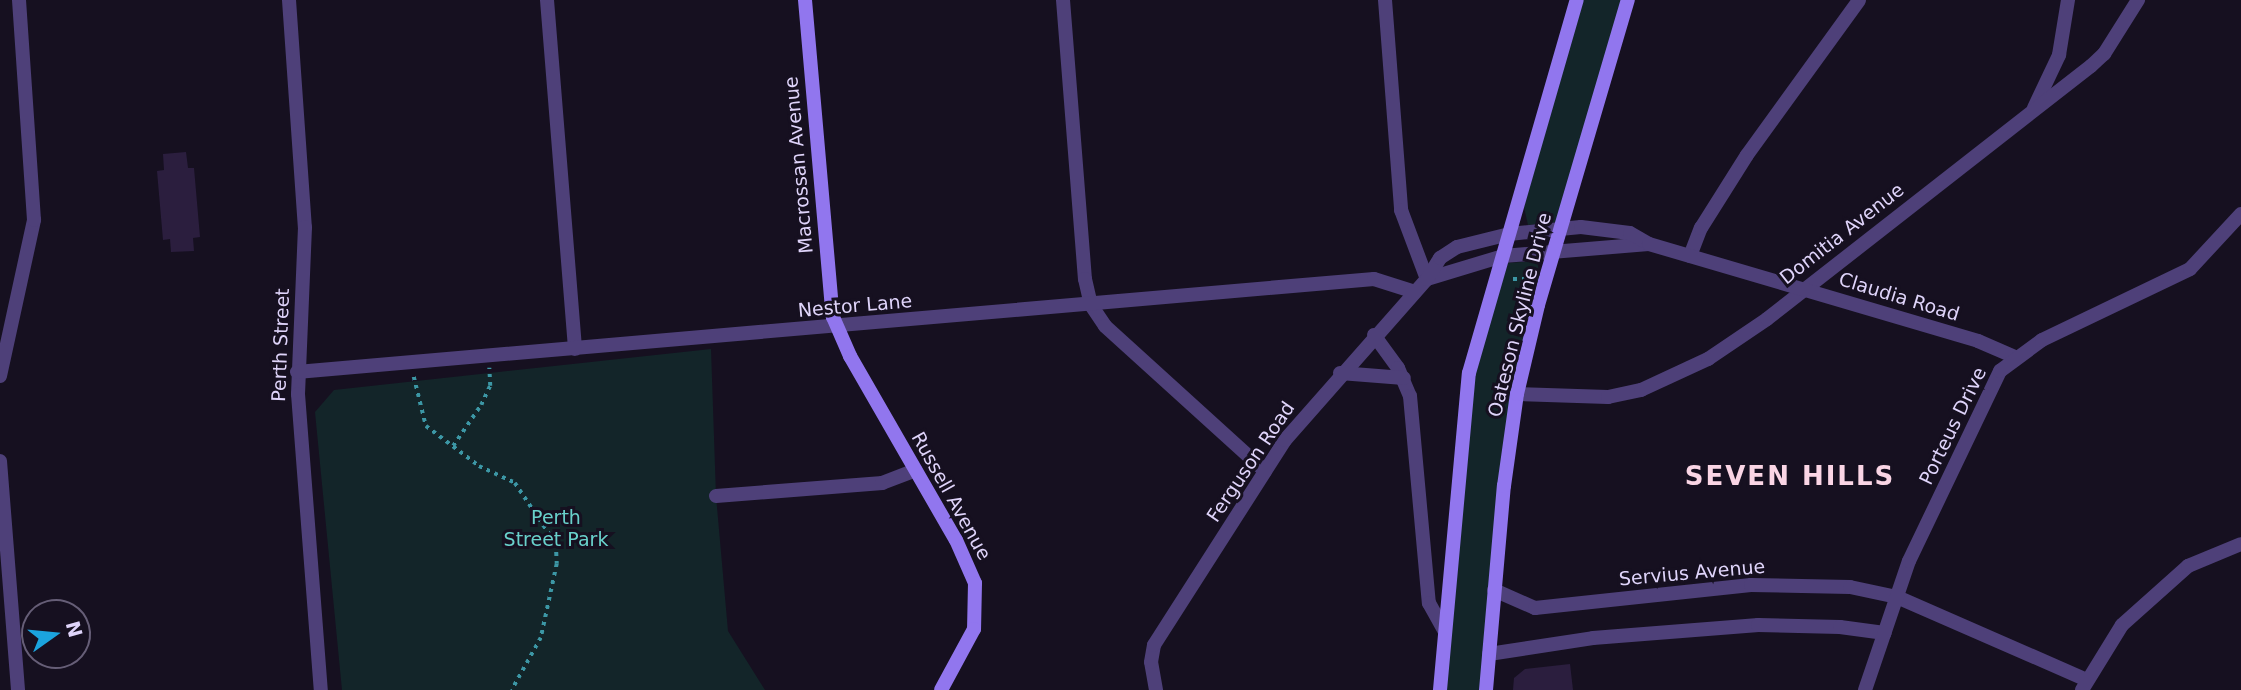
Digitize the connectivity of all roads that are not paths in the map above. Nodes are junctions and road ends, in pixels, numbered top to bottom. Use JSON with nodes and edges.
{"nodes":[{"id":1,"x":19,"y":0,"type":"edge"},
{"id":2,"x":289,"y":0,"type":"edge"},
{"id":3,"x":547,"y":0,"type":"edge"},
{"id":4,"x":805,"y":0,"type":"edge"},
{"id":5,"x":1063,"y":0,"type":"edge"},
{"id":6,"x":1385,"y":0,"type":"edge"},
{"id":7,"x":1577,"y":0,"type":"edge"},
{"id":8,"x":1628,"y":0,"type":"edge"},
{"id":9,"x":1859,"y":0,"type":"edge"},
{"id":10,"x":2068,"y":0,"type":"edge"},
{"id":11,"x":2137,"y":0,"type":"edge"},
{"id":12,"x":2033,"y":110,"type":"junction"},
{"id":13,"x":2241,"y":214,"type":"edge"},
{"id":14,"x":1561,"y":229,"type":"junction"},
{"id":15,"x":1509,"y":234,"type":"junction"},
{"id":16,"x":1649,"y":244,"type":"junction"},
{"id":17,"x":1554,"y":251,"type":"junction"},
{"id":18,"x":1503,"y":256,"type":"junction"},
{"id":19,"x":1690,"y":256,"type":"junction"},
{"id":20,"x":1427,"y":279,"type":"junction"},
{"id":21,"x":1804,"y":288,"type":"junction"},
{"id":22,"x":1415,"y":292,"type":"junction"},
{"id":23,"x":1091,"y":305,"type":"junction"},
{"id":24,"x":836,"y":327,"type":"junction"},
{"id":25,"x":1374,"y":335,"type":"junction"},
{"id":26,"x":575,"y":349,"type":"junction"},
{"id":27,"x":2015,"y":356,"type":"junction"},
{"id":28,"x":297,"y":372,"type":"junction"},
{"id":29,"x":1340,"y":373,"type":"junction"},
{"id":30,"x":0,"y":376,"type":"edge"},
{"id":31,"x":1404,"y":378,"type":"junction"},
{"id":32,"x":1517,"y":394,"type":"junction"},
{"id":33,"x":0,"y":461,"type":"edge"},
{"id":34,"x":916,"y":470,"type":"junction"},
{"id":35,"x":1265,"y":471,"type":"junction"},
{"id":36,"x":716,"y":496,"type":"dead end"},
{"id":37,"x":2241,"y":544,"type":"edge"},
{"id":38,"x":1494,"y":590,"type":"junction"},
{"id":39,"x":1897,"y":597,"type":"junction"},
{"id":40,"x":1444,"y":630,"type":"junction"},
{"id":41,"x":1885,"y":634,"type":"junction"},
{"id":42,"x":1489,"y":654,"type":"junction"},
{"id":43,"x":2084,"y":685,"type":"edge"},
{"id":44,"x":19,"y":690,"type":"edge"},
{"id":45,"x":321,"y":690,"type":"edge"},
{"id":46,"x":941,"y":690,"type":"edge"},
{"id":47,"x":1157,"y":690,"type":"edge"},
{"id":48,"x":1440,"y":690,"type":"edge"},
{"id":49,"x":1486,"y":690,"type":"edge"},
{"id":50,"x":1865,"y":690,"type":"edge"}],
"edges":[{"from":1,"to":30,"type":"street"},
{"from":2,"to":28,"type":"street","name":"Perth Street"},
{"from":3,"to":26,"type":"street"},
{"from":4,"to":24,"type":"main road","name":"Macrossan Avenue"},
{"from":5,"to":23,"type":"street"},
{"from":6,"to":20,"type":"street"},
{"from":7,"to":15,"type":"main road","name":"Oateson Skyline Drive"},
{"from":8,"to":14,"type":"main road","name":"Oateson Skyline Drive"},
{"from":9,"to":19,"type":"street"},
{"from":10,"to":12,"type":"street"},
{"from":11,"to":12,"type":"street","name":"Domitia Avenue"},
{"from":12,"to":21,"type":"street","name":"Domitia Avenue"},
{"from":13,"to":27,"type":"street","name":"Porteus Drive"},
{"from":14,"to":15,"type":"street","name":"Claudia Road"},
{"from":14,"to":16,"type":"street","name":"Claudia Road"},
{"from":14,"to":17,"type":"main road","name":"Oateson Skyline Drive"},
{"from":15,"to":18,"type":"main road","name":"Oateson Skyline Drive"},
{"from":15,"to":20,"type":"street","name":"Ferguson Road"},
{"from":16,"to":17,"type":"street","name":"Claudia Road"},
{"from":16,"to":19,"type":"street","name":"Claudia Road"},
{"from":17,"to":18,"type":"street","name":"Claudia Road"},
{"from":17,"to":32,"type":"main road","name":"Oateson Skyline Drive"},
{"from":18,"to":20,"type":"street"},
{"from":18,"to":40,"type":"main road","name":"Oateson Skyline Drive"},
{"from":19,"to":21,"type":"street","name":"Claudia Road"},
{"from":20,"to":22,"type":"street","name":"Ferguson Road"},
{"from":21,"to":27,"type":"street","name":"Claudia Road"},
{"from":21,"to":32,"type":"street","name":"Domitia Avenue"},
{"from":22,"to":23,"type":"street","name":"Nestor Lane"},
{"from":22,"to":25,"type":"street","name":"Ferguson Road"},
{"from":23,"to":24,"type":"street","name":"Nestor Lane"},
{"from":23,"to":35,"type":"street"},
{"from":24,"to":26,"type":"street","name":"Nestor Lane"},
{"from":24,"to":34,"type":"main road","name":"Russell Avenue"},
{"from":25,"to":29,"type":"street","name":"Ferguson Road"},
{"from":25,"to":31,"type":"street"},
{"from":26,"to":28,"type":"street","name":"Nestor Lane"},
{"from":27,"to":39,"type":"street","name":"Porteus Drive"},
{"from":28,"to":45,"type":"street","name":"Perth Street"},
{"from":29,"to":31,"type":"street"},
{"from":29,"to":35,"type":"street","name":"Ferguson Road"},
{"from":31,"to":40,"type":"street"},
{"from":32,"to":38,"type":"main road","name":"Oateson Skyline Drive"},
{"from":33,"to":44,"type":"street"},
{"from":34,"to":36,"type":"street"},
{"from":34,"to":46,"type":"main road","name":"Russell Avenue"},
{"from":35,"to":47,"type":"street","name":"Ferguson Road"},
{"from":37,"to":43,"type":"street"},
{"from":38,"to":39,"type":"street","name":"Servius Avenue"},
{"from":38,"to":42,"type":"main road","name":"Oateson Skyline Drive"},
{"from":39,"to":41,"type":"street","name":"Porteus Drive"},
{"from":39,"to":43,"type":"street","name":"Servius Avenue"},
{"from":40,"to":48,"type":"main road","name":"Oateson Skyline Drive"},
{"from":41,"to":42,"type":"street"},
{"from":41,"to":50,"type":"street","name":"Porteus Drive"},
{"from":42,"to":49,"type":"main road","name":"Oateson Skyline Drive"}]}
